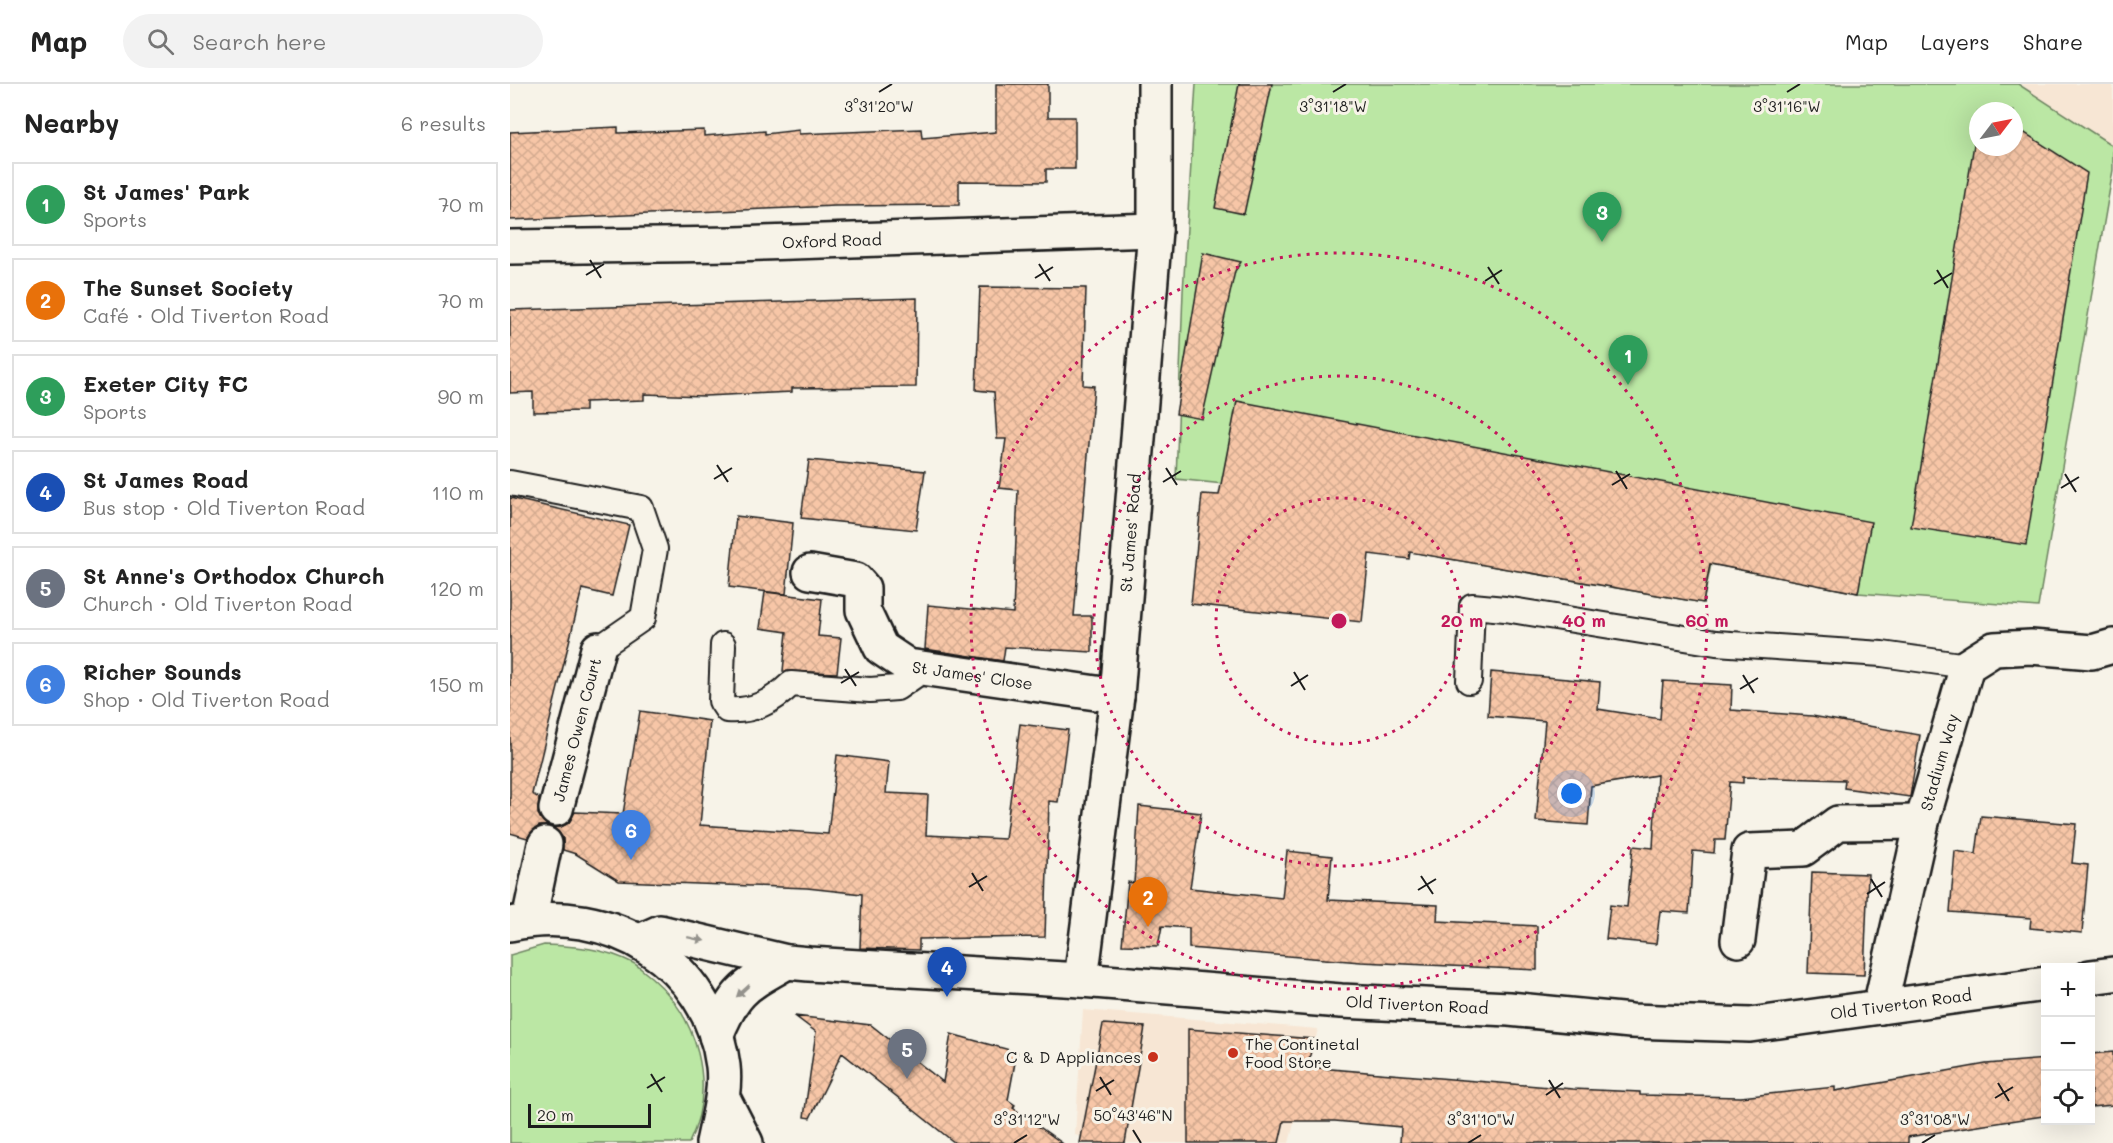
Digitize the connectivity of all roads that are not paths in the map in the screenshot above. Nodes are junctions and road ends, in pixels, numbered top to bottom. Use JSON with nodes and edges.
{"nodes":[{"id":1,"x":1155,"y":84,"type":"edge"},
{"id":2,"x":1155,"y":230,"type":"junction"},
{"id":3,"x":510,"y":247,"type":"edge"},
{"id":4,"x":510,"y":483,"type":"edge"},
{"id":5,"x":810,"y":572,"type":"dead end"},
{"id":6,"x":723,"y":645,"type":"dead end"},
{"id":7,"x":2113,"y":646,"type":"edge"},
{"id":8,"x":598,"y":649,"type":"joint"},
{"id":9,"x":1967,"y":666,"type":"junction"},
{"id":10,"x":923,"y":670,"type":"junction"},
{"id":11,"x":1469,"y":681,"type":"dead end"},
{"id":12,"x":1117,"y":696,"type":"junction"},
{"id":13,"x":556,"y":809,"type":"dead end"},
{"id":14,"x":1922,"y":822,"type":"junction"},
{"id":15,"x":545,"y":844,"type":"dead end"},
{"id":16,"x":519,"y":922,"type":"edge"},
{"id":17,"x":1738,"y":940,"type":"dead end"},
{"id":18,"x":640,"y":941,"type":"junction"},
{"id":19,"x":788,"y":962,"type":"junction"},
{"id":20,"x":2113,"y":974,"type":"edge"},
{"id":21,"x":2095,"y":976,"type":"edge"},
{"id":22,"x":1081,"y":980,"type":"junction"},
{"id":23,"x":2041,"y":985,"type":"edge"},
{"id":24,"x":1880,"y":1007,"type":"junction"},
{"id":25,"x":716,"y":1036,"type":"junction"},
{"id":26,"x":723,"y":1098,"type":"junction"},
{"id":27,"x":712,"y":1143,"type":"edge"},
{"id":28,"x":746,"y":1143,"type":"edge"}],
"edges":[{"from":1,"to":2,"type":"street","name":"St James' Road"},
{"from":2,"to":3,"type":"street","name":"Oxford Road"},
{"from":2,"to":12,"type":"street","name":"St James' Road"},
{"from":4,"to":8,"type":"lane"},
{"from":5,"to":10,"type":"street","name":"St James' Close"},
{"from":6,"to":10,"type":"lane"},
{"from":7,"to":9,"type":"street"},
{"from":8,"to":13,"type":"street","name":"James Owen Court"},
{"from":9,"to":11,"type":"lane"},
{"from":9,"to":14,"type":"street","name":"Stadium Way"},
{"from":10,"to":12,"type":"street","name":"St James' Close"},
{"from":12,"to":22,"type":"street","name":"St James' Road"},
{"from":14,"to":17,"type":"street"},
{"from":14,"to":24,"type":"street","name":"Stadium Way"},
{"from":15,"to":16,"type":"street"},
{"from":16,"to":18,"type":"street"},
{"from":18,"to":19,"type":"street","name":"Old Tiverton Road","one_way":true},
{"from":18,"to":25,"type":"street"},
{"from":19,"to":22,"type":"street","name":"Old Tiverton Road"},
{"from":19,"to":25,"type":"street","one_way":true},
{"from":20,"to":21,"type":"street"},
{"from":22,"to":24,"type":"street","name":"Old Tiverton Road"},
{"from":23,"to":24,"type":"street","name":"Old Tiverton Road"},
{"from":25,"to":26,"type":"street"},
{"from":26,"to":27,"type":"street"},
{"from":26,"to":28,"type":"street"}]}
